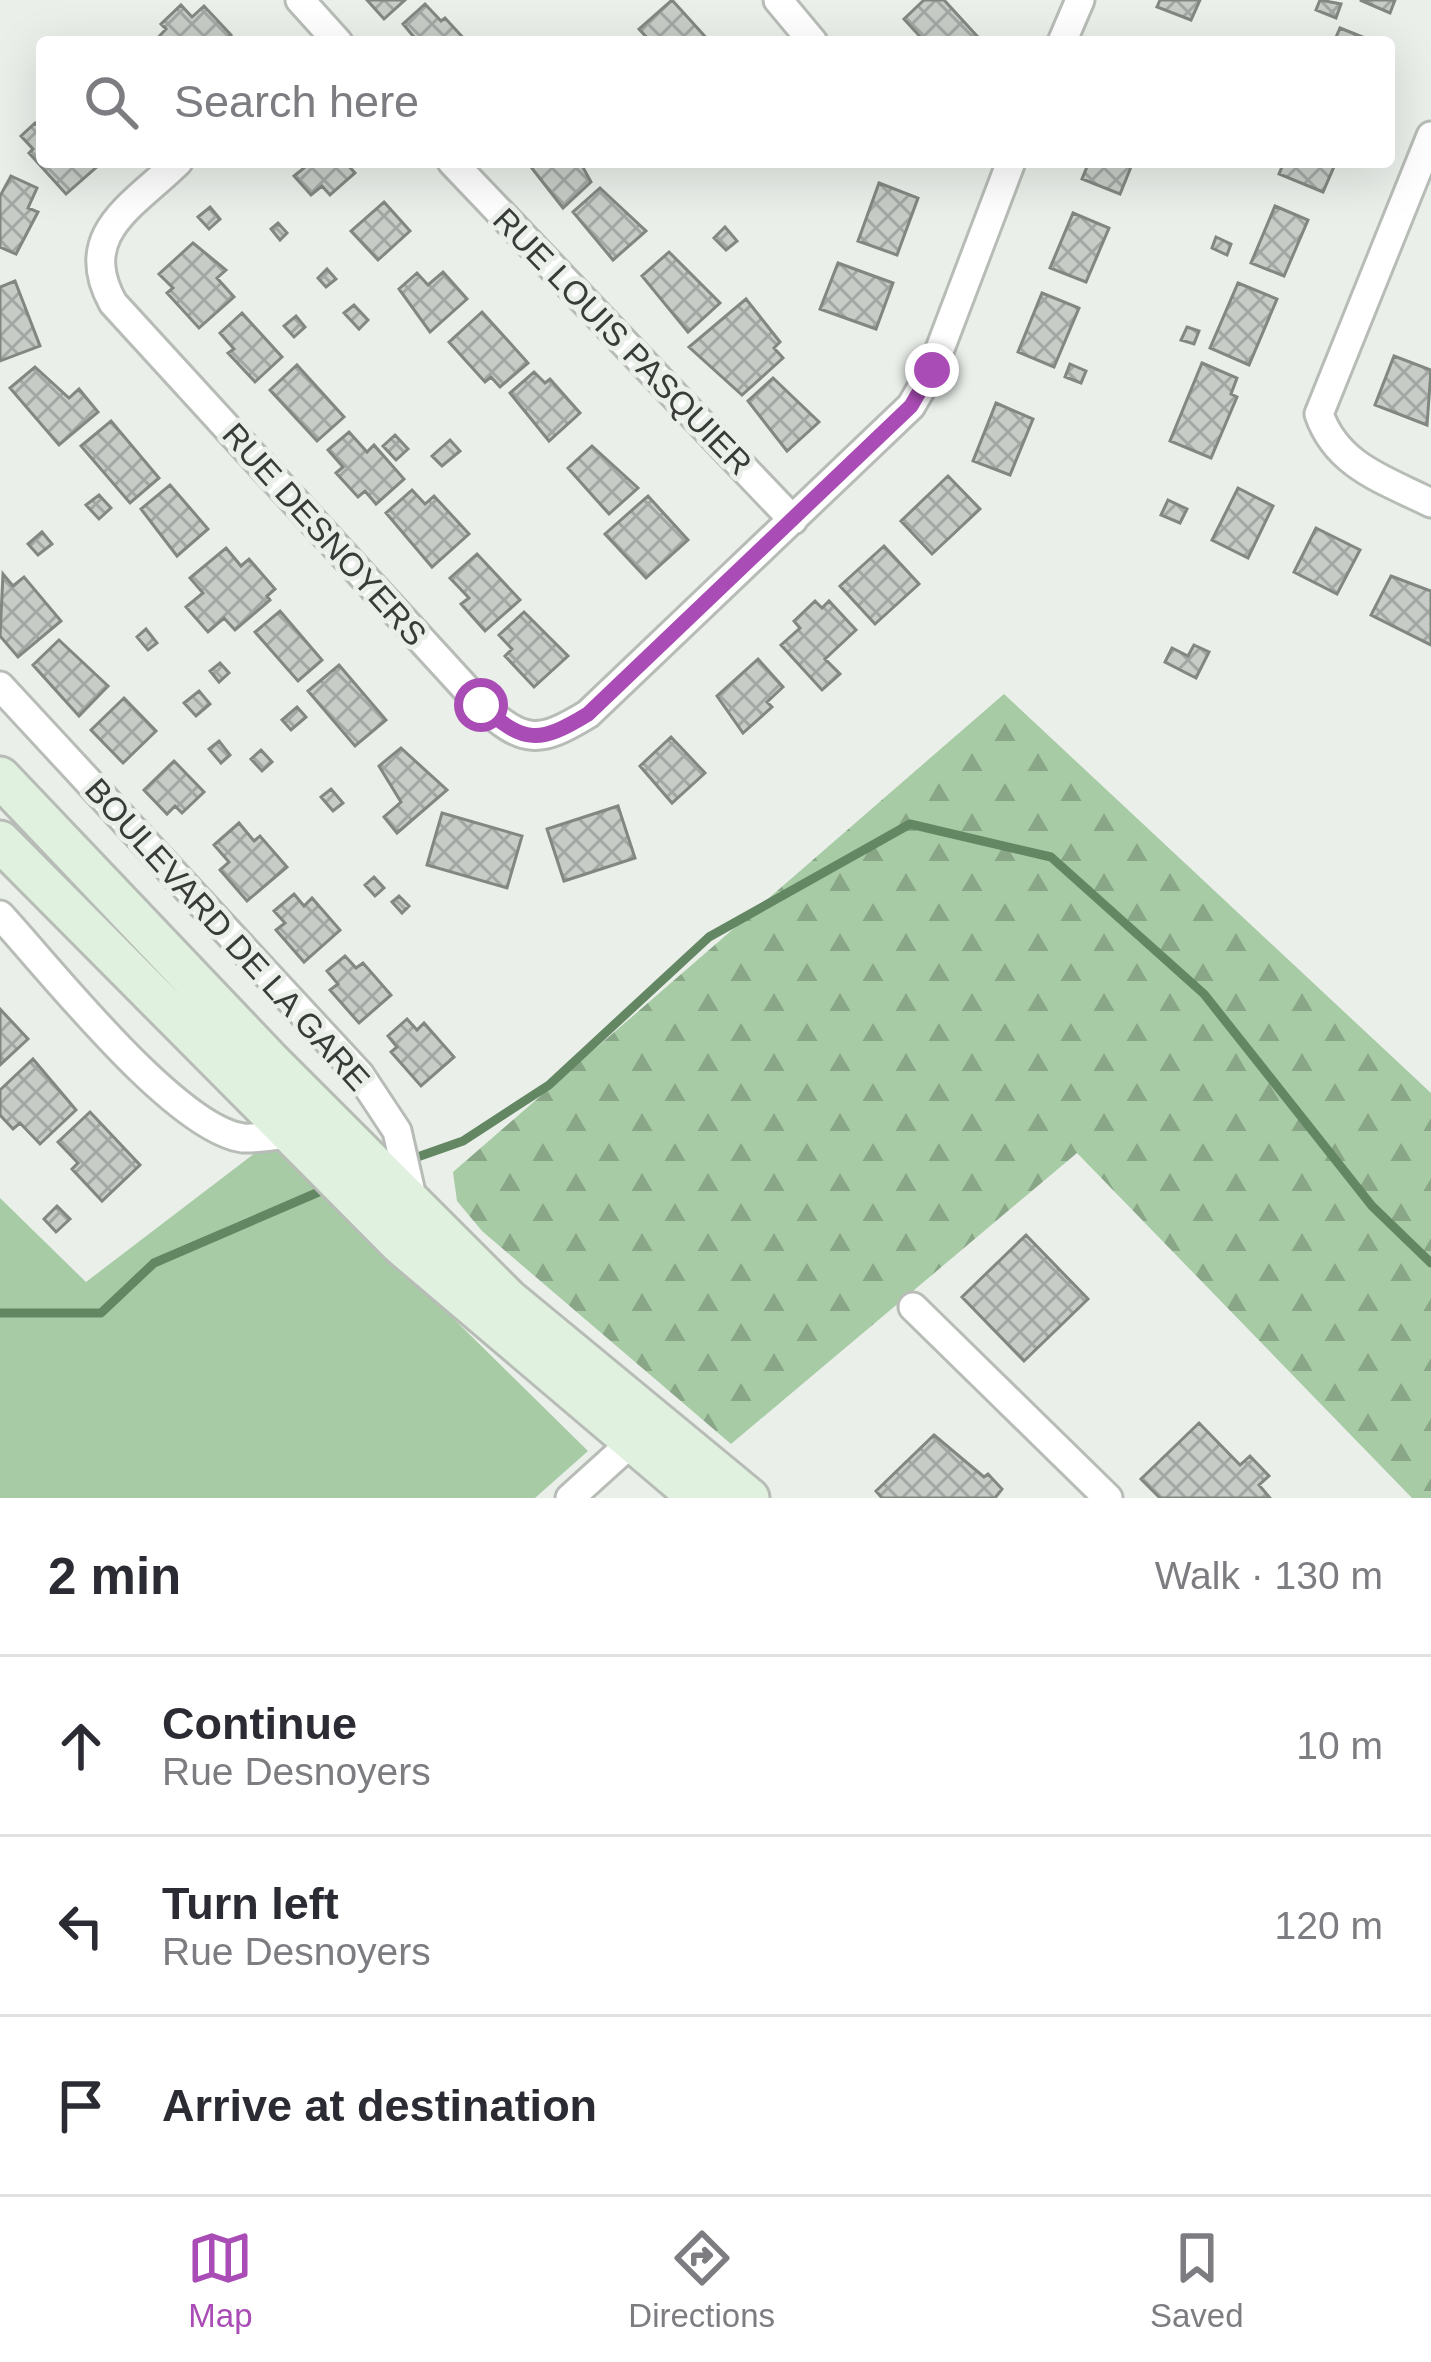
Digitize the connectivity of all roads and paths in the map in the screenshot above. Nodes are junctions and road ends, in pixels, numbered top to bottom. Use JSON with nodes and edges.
{"nodes":[{"id":1,"x":300,"y":0,"type":"edge"},
{"id":2,"x":778,"y":0,"type":"edge"},
{"id":3,"x":1080,"y":0,"type":"edge"},
{"id":4,"x":321,"y":36,"type":"edge"},
{"id":5,"x":808,"y":36,"type":"edge"},
{"id":6,"x":1065,"y":36,"type":"edge"},
{"id":7,"x":1431,"y":136,"type":"edge"},
{"id":8,"x":172,"y":168,"type":"edge"},
{"id":9,"x":458,"y":168,"type":"edge"},
{"id":10,"x":1009,"y":168,"type":"edge"},
{"id":11,"x":1431,"y":503,"type":"edge"},
{"id":12,"x":793,"y":520,"type":"junction"},
{"id":13,"x":0,"y":686,"type":"edge"},
{"id":14,"x":0,"y":777,"type":"edge"},
{"id":15,"x":0,"y":841,"type":"edge"},
{"id":16,"x":0,"y":915,"type":"edge"},
{"id":17,"x":289,"y":1134,"type":"junction"},
{"id":18,"x":414,"y":1205,"type":"junction"},
{"id":19,"x":913,"y":1307,"type":"dead end"},
{"id":20,"x":642,"y":1432,"type":"junction"},
{"id":21,"x":570,"y":1498,"type":"edge"},
{"id":22,"x":698,"y":1498,"type":"edge"},
{"id":23,"x":749,"y":1498,"type":"edge"},
{"id":24,"x":1108,"y":1498,"type":"edge"}],
"edges":[{"from":1,"to":4,"type":"street"},
{"from":2,"to":5,"type":"street"},
{"from":3,"to":6,"type":"street"},
{"from":7,"to":11,"type":"street"},
{"from":8,"to":12,"type":"street","name":"RUE DESNOYERS"},
{"from":9,"to":12,"type":"street","name":"RUE LOUIS PASQUIER"},
{"from":10,"to":12,"type":"street","name":"RUE DESNOYERS"},
{"from":13,"to":18,"type":"street","name":"BOULEVARD DE LA GARE"},
{"from":14,"to":18,"type":"street","name":"BOULEVARD DE LA GARE"},
{"from":15,"to":17,"type":"street","name":"BOULEVARD DE LA GARE"},
{"from":16,"to":17,"type":"street"},
{"from":17,"to":20,"type":"street","name":"BOULEVARD DE LA GARE"},
{"from":18,"to":20,"type":"street","name":"BOULEVARD DE LA GARE"},
{"from":19,"to":24,"type":"street"},
{"from":20,"to":21,"type":"street"},
{"from":20,"to":22,"type":"street","name":"BOULEVARD DE LA GARE"},
{"from":20,"to":23,"type":"street","name":"BOULEVARD DE LA GARE"}]}
